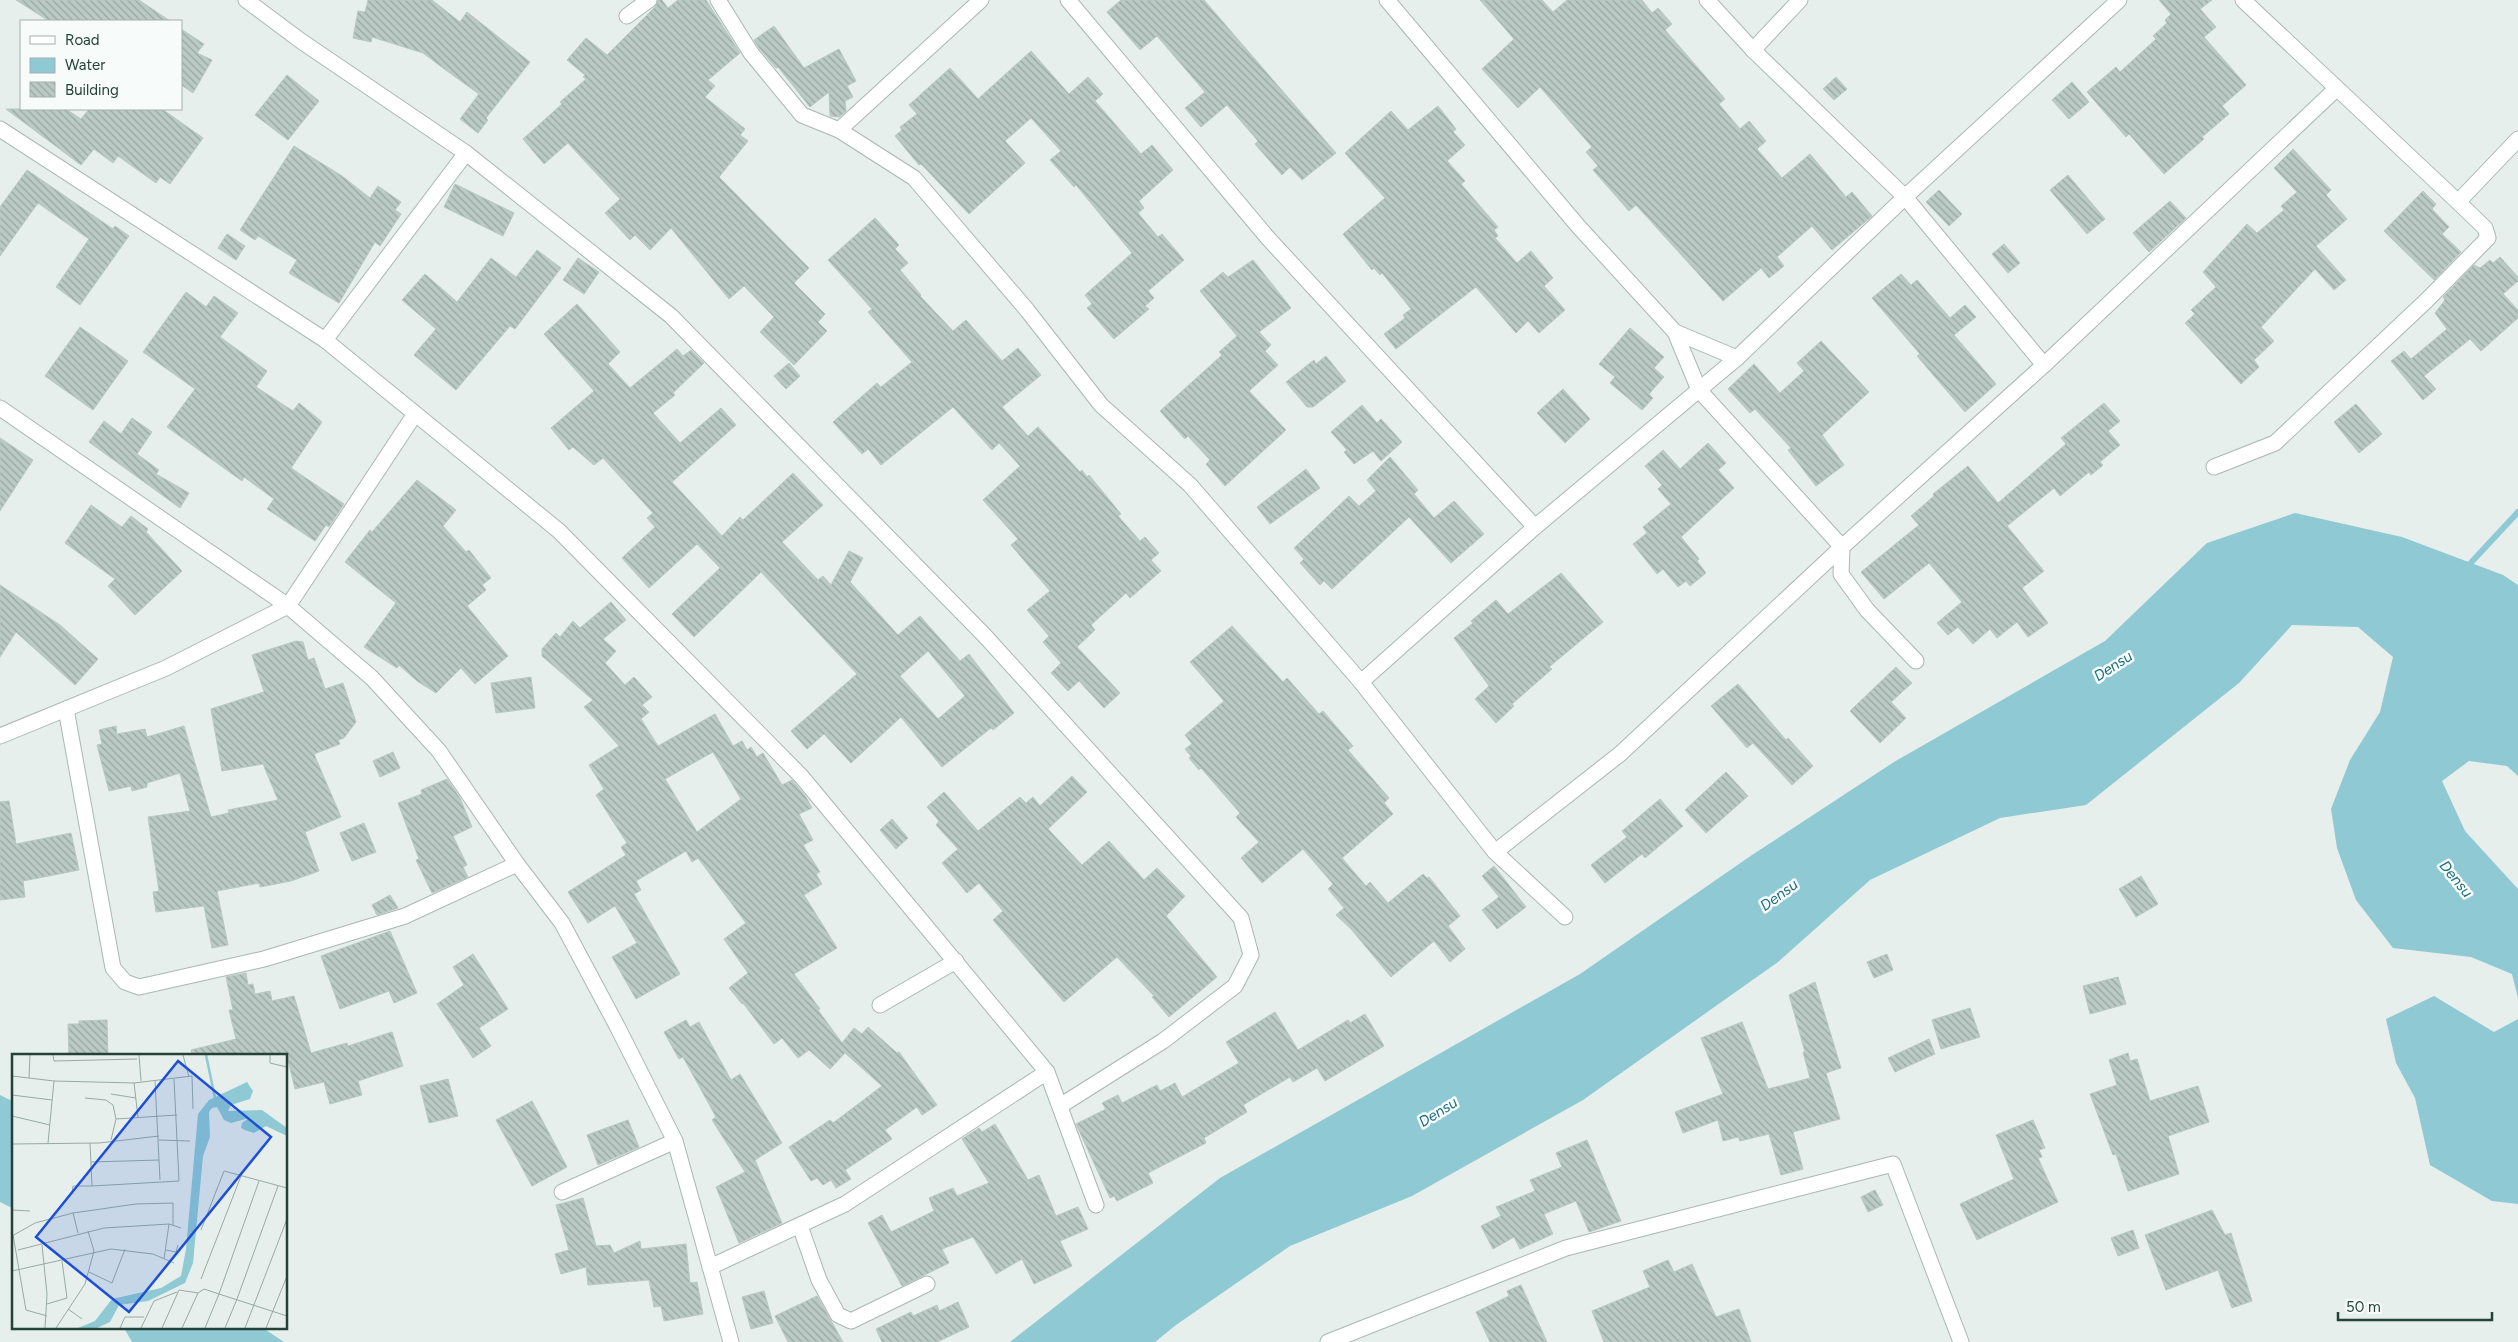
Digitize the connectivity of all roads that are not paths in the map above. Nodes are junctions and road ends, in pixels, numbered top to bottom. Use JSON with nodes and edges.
{"nodes":[{"id":1,"x":246,"y":0,"type":"edge"},
{"id":2,"x":649,"y":0,"type":"edge"},
{"id":3,"x":718,"y":0,"type":"edge"},
{"id":4,"x":981,"y":0,"type":"edge"},
{"id":5,"x":1068,"y":0,"type":"edge"},
{"id":6,"x":1387,"y":0,"type":"edge"},
{"id":7,"x":1707,"y":0,"type":"edge"},
{"id":8,"x":1800,"y":0,"type":"edge"},
{"id":9,"x":2119,"y":0,"type":"edge"},
{"id":10,"x":2243,"y":0,"type":"edge"},
{"id":11,"x":627,"y":16,"type":"dead end"},
{"id":12,"x":1753,"y":50,"type":"junction"},
{"id":13,"x":2336,"y":88,"type":"junction"},
{"id":14,"x":0,"y":129,"type":"edge"},
{"id":15,"x":839,"y":130,"type":"junction"},
{"id":16,"x":2518,"y":139,"type":"edge"},
{"id":17,"x":466,"y":153,"type":"junction"},
{"id":18,"x":1905,"y":197,"type":"junction"},
{"id":19,"x":2458,"y":202,"type":"junction"},
{"id":20,"x":1675,"y":332,"type":"junction"},
{"id":21,"x":325,"y":340,"type":"junction"},
{"id":22,"x":1737,"y":358,"type":"junction"},
{"id":23,"x":2044,"y":365,"type":"junction"},
{"id":24,"x":1699,"y":390,"type":"junction"},
{"id":25,"x":0,"y":408,"type":"edge"},
{"id":26,"x":415,"y":414,"type":"junction"},
{"id":27,"x":2214,"y":466,"type":"dead end"},
{"id":28,"x":1535,"y":527,"type":"junction"},
{"id":29,"x":1842,"y":547,"type":"junction"},
{"id":30,"x":288,"y":606,"type":"junction"},
{"id":31,"x":1916,"y":661,"type":"dead end"},
{"id":32,"x":1360,"y":682,"type":"junction"},
{"id":33,"x":66,"y":709,"type":"junction"},
{"id":34,"x":0,"y":736,"type":"edge"},
{"id":35,"x":1495,"y":852,"type":"junction"},
{"id":36,"x":517,"y":864,"type":"junction"},
{"id":37,"x":1565,"y":917,"type":"dead end"},
{"id":38,"x":956,"y":961,"type":"junction"},
{"id":39,"x":880,"y":1005,"type":"dead end"},
{"id":40,"x":1048,"y":1072,"type":"junction"},
{"id":41,"x":1060,"y":1106,"type":"junction"},
{"id":42,"x":675,"y":1141,"type":"junction"},
{"id":43,"x":562,"y":1192,"type":"dead end"},
{"id":44,"x":1096,"y":1205,"type":"dead end"},
{"id":45,"x":800,"y":1226,"type":"junction"},
{"id":46,"x":710,"y":1267,"type":"junction"},
{"id":47,"x":927,"y":1284,"type":"dead end"},
{"id":48,"x":731,"y":1342,"type":"edge"},
{"id":49,"x":1328,"y":1342,"type":"edge"},
{"id":50,"x":1961,"y":1342,"type":"edge"}],
"edges":[{"from":1,"to":17,"type":"street"},
{"from":2,"to":11,"type":"street"},
{"from":3,"to":15,"type":"street"},
{"from":4,"to":15,"type":"street"},
{"from":5,"to":28,"type":"street"},
{"from":6,"to":20,"type":"street"},
{"from":7,"to":12,"type":"street"},
{"from":8,"to":12,"type":"street"},
{"from":9,"to":18,"type":"street"},
{"from":10,"to":13,"type":"street"},
{"from":12,"to":18,"type":"street"},
{"from":13,"to":19,"type":"street"},
{"from":13,"to":23,"type":"street"},
{"from":14,"to":21,"type":"street"},
{"from":15,"to":32,"type":"street"},
{"from":16,"to":19,"type":"street"},
{"from":17,"to":21,"type":"street"},
{"from":17,"to":41,"type":"street"},
{"from":18,"to":22,"type":"street"},
{"from":18,"to":23,"type":"street"},
{"from":19,"to":27,"type":"street"},
{"from":20,"to":22,"type":"street"},
{"from":20,"to":24,"type":"street"},
{"from":21,"to":26,"type":"street"},
{"from":22,"to":24,"type":"street"},
{"from":23,"to":29,"type":"street"},
{"from":24,"to":28,"type":"street"},
{"from":24,"to":29,"type":"street"},
{"from":25,"to":30,"type":"street"},
{"from":26,"to":30,"type":"street"},
{"from":26,"to":38,"type":"street"},
{"from":28,"to":32,"type":"street"},
{"from":29,"to":31,"type":"street"},
{"from":29,"to":35,"type":"street"},
{"from":30,"to":33,"type":"street"},
{"from":30,"to":36,"type":"street"},
{"from":32,"to":35,"type":"street"},
{"from":33,"to":34,"type":"street"},
{"from":33,"to":36,"type":"street"},
{"from":35,"to":37,"type":"street"},
{"from":36,"to":42,"type":"street"},
{"from":38,"to":39,"type":"street"},
{"from":38,"to":40,"type":"street"},
{"from":40,"to":41,"type":"street"},
{"from":40,"to":45,"type":"street"},
{"from":41,"to":44,"type":"street"},
{"from":42,"to":43,"type":"street"},
{"from":42,"to":46,"type":"street"},
{"from":45,"to":46,"type":"street"},
{"from":45,"to":47,"type":"street"},
{"from":46,"to":48,"type":"street"},
{"from":49,"to":50,"type":"street"}]}
